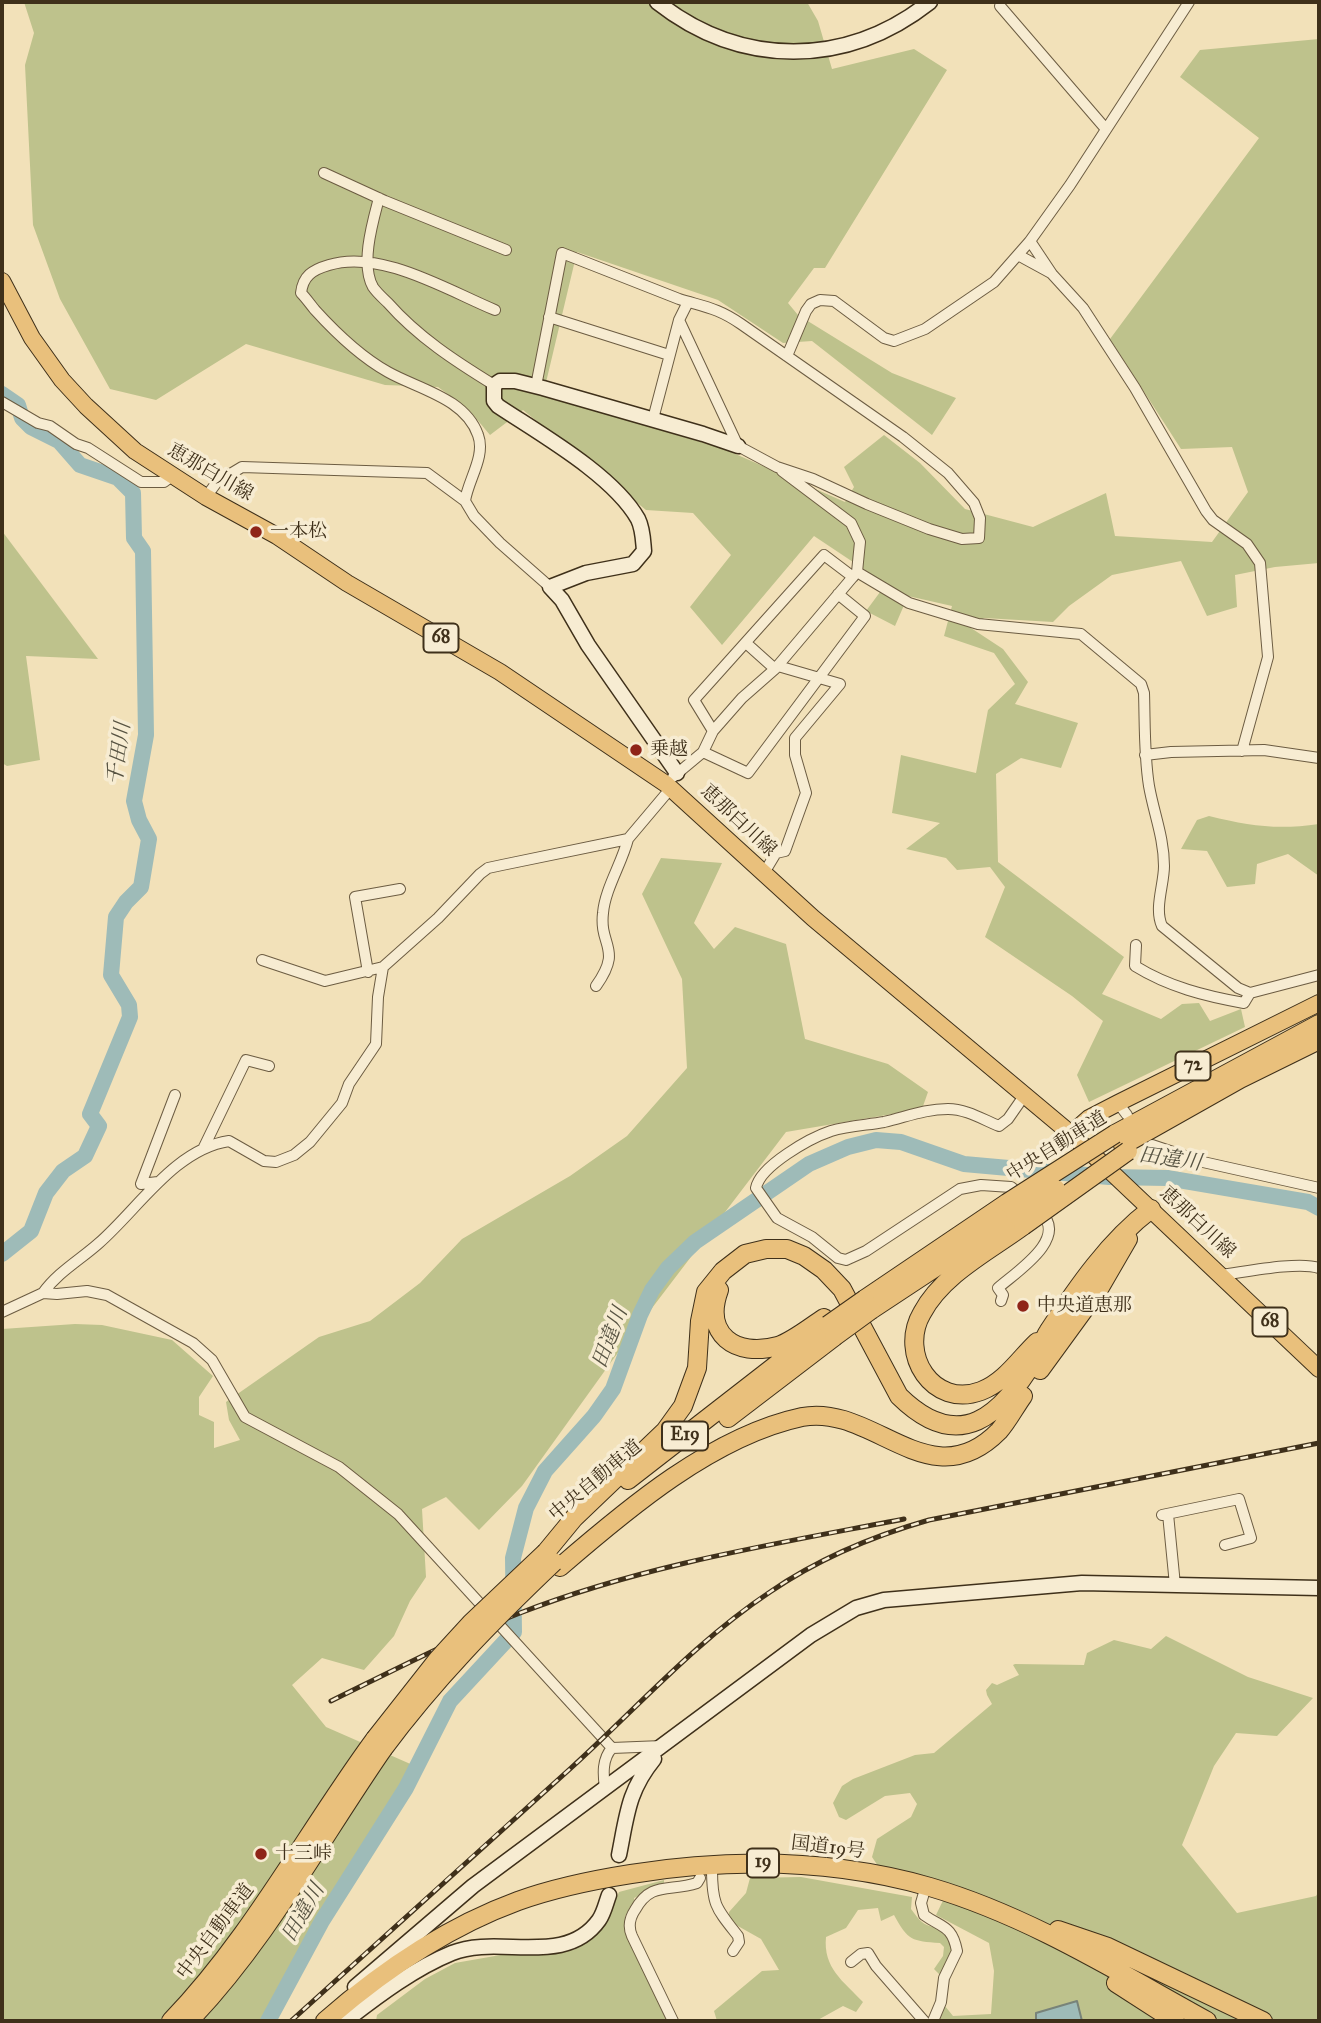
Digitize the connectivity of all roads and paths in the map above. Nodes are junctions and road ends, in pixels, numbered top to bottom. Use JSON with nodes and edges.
{"nodes":[{"id":1,"x":657,"y":2,"type":"edge"},
{"id":2,"x":930,"y":2,"type":"edge"},
{"id":3,"x":1189,"y":2,"type":"edge"},
{"id":4,"x":1000,"y":6,"type":"dead end"},
{"id":5,"x":1105,"y":128,"type":"junction"},
{"id":6,"x":324,"y":173,"type":"dead end"},
{"id":7,"x":379,"y":198,"type":"junction"},
{"id":8,"x":1030,"y":240,"type":"junction"},
{"id":9,"x":506,"y":250,"type":"dead end"},
{"id":10,"x":1017,"y":255,"type":"junction"},
{"id":11,"x":368,"y":260,"type":"junction"},
{"id":12,"x":1052,"y":274,"type":"junction"},
{"id":13,"x":2,"y":281,"type":"edge"},
{"id":14,"x":688,"y":302,"type":"junction"},
{"id":15,"x":495,"y":310,"type":"dead end"},
{"id":16,"x":549,"y":317,"type":"junction"},
{"id":17,"x":678,"y":320,"type":"junction"},
{"id":18,"x":669,"y":355,"type":"junction"},
{"id":19,"x":788,"y":356,"type":"junction"},
{"id":20,"x":494,"y":385,"type":"junction"},
{"id":21,"x":536,"y":386,"type":"junction"},
{"id":22,"x":2,"y":402,"type":"edge"},
{"id":23,"x":653,"y":419,"type":"junction"},
{"id":24,"x":738,"y":446,"type":"junction"},
{"id":25,"x":777,"y":467,"type":"junction"},
{"id":26,"x":172,"y":476,"type":"junction"},
{"id":27,"x":206,"y":497,"type":"junction"},
{"id":28,"x":465,"y":501,"type":"junction"},
{"id":29,"x":855,"y":574,"type":"junction"},
{"id":30,"x":550,"y":587,"type":"junction"},
{"id":31,"x":838,"y":594,"type":"junction"},
{"id":32,"x":746,"y":643,"type":"junction"},
{"id":33,"x":776,"y":668,"type":"junction"},
{"id":34,"x":820,"y":677,"type":"junction"},
{"id":35,"x":713,"y":731,"type":"junction"},
{"id":36,"x":1242,"y":751,"type":"junction"},
{"id":37,"x":704,"y":752,"type":"junction"},
{"id":38,"x":1145,"y":755,"type":"junction"},
{"id":39,"x":1319,"y":758,"type":"edge"},
{"id":40,"x":671,"y":781,"type":"junction"},
{"id":41,"x":628,"y":839,"type":"junction"},
{"id":42,"x":764,"y":873,"type":"junction"},
{"id":43,"x":400,"y":890,"type":"dead end"},
{"id":44,"x":1136,"y":945,"type":"dead end"},
{"id":45,"x":262,"y":960,"type":"dead end"},
{"id":46,"x":383,"y":967,"type":"junction"},
{"id":47,"x":368,"y":972,"type":"junction"},
{"id":48,"x":1319,"y":975,"type":"edge"},
{"id":49,"x":596,"y":986,"type":"dead end"},
{"id":50,"x":1250,"y":993,"type":"junction"},
{"id":51,"x":1319,"y":1003,"type":"edge"},
{"id":52,"x":1319,"y":1024,"type":"edge"},
{"id":53,"x":1319,"y":1040,"type":"edge"},
{"id":54,"x":269,"y":1066,"type":"dead end"},
{"id":55,"x":175,"y":1095,"type":"dead end"},
{"id":56,"x":1024,"y":1096,"type":"junction"},
{"id":57,"x":1071,"y":1134,"type":"junction"},
{"id":58,"x":1122,"y":1144,"type":"junction"},
{"id":59,"x":1152,"y":1145,"type":"dead end"},
{"id":60,"x":204,"y":1147,"type":"junction"},
{"id":61,"x":158,"y":1182,"type":"junction"},
{"id":62,"x":1319,"y":1188,"type":"edge"},
{"id":63,"x":1151,"y":1209,"type":"junction"},
{"id":64,"x":1015,"y":1214,"type":"junction"},
{"id":65,"x":1319,"y":1268,"type":"edge"},
{"id":66,"x":1221,"y":1275,"type":"junction"},
{"id":67,"x":43,"y":1293,"type":"junction"},
{"id":68,"x":865,"y":1301,"type":"junction"},
{"id":69,"x":1001,"y":1301,"type":"dead end"},
{"id":70,"x":2,"y":1312,"type":"edge"},
{"id":71,"x":829,"y":1327,"type":"junction"},
{"id":72,"x":1046,"y":1335,"type":"junction"},
{"id":73,"x":1319,"y":1369,"type":"edge"},
{"id":74,"x":1010,"y":1416,"type":"junction"},
{"id":75,"x":1225,"y":1545,"type":"dead end"},
{"id":76,"x":553,"y":1560,"type":"junction"},
{"id":77,"x":1175,"y":1585,"type":"junction"},
{"id":78,"x":1319,"y":1588,"type":"edge"},
{"id":79,"x":379,"y":1744,"type":"junction"},
{"id":80,"x":662,"y":1746,"type":"junction"},
{"id":81,"x":612,"y":1748,"type":"junction"},
{"id":82,"x":609,"y":1786,"type":"junction"},
{"id":83,"x":630,"y":1798,"type":"junction"},
{"id":84,"x":619,"y":1854,"type":"dead end"},
{"id":85,"x":706,"y":1873,"type":"junction"},
{"id":86,"x":925,"y":1888,"type":"junction"},
{"id":87,"x":609,"y":1895,"type":"dead end"},
{"id":88,"x":975,"y":1908,"type":"junction"},
{"id":89,"x":996,"y":1911,"type":"junction"},
{"id":90,"x":733,"y":1951,"type":"dead end"},
{"id":91,"x":851,"y":1962,"type":"dead end"},
{"id":92,"x":171,"y":2021,"type":"edge"},
{"id":93,"x":189,"y":2021,"type":"edge"},
{"id":94,"x":317,"y":2021,"type":"edge"},
{"id":95,"x":325,"y":2021,"type":"edge"},
{"id":96,"x":339,"y":2021,"type":"edge"},
{"id":97,"x":673,"y":2021,"type":"edge"},
{"id":98,"x":924,"y":2021,"type":"edge"},
{"id":99,"x":933,"y":2021,"type":"edge"},
{"id":100,"x":1175,"y":2021,"type":"edge"},
{"id":101,"x":1196,"y":2021,"type":"edge"},
{"id":102,"x":1207,"y":2021,"type":"edge"},
{"id":103,"x":1263,"y":2021,"type":"edge"}],
"edges":[{"from":1,"to":2,"type":"street"},
{"from":3,"to":5,"type":"street"},
{"from":4,"to":5,"type":"street"},
{"from":5,"to":8,"type":"street"},
{"from":6,"to":7,"type":"street"},
{"from":7,"to":9,"type":"street"},
{"from":7,"to":11,"type":"street"},
{"from":8,"to":10,"type":"street"},
{"from":8,"to":12,"type":"street"},
{"from":10,"to":12,"type":"street"},
{"from":10,"to":19,"type":"street"},
{"from":11,"to":15,"type":"street"},
{"from":11,"to":20,"type":"street"},
{"from":11,"to":28,"type":"street"},
{"from":12,"to":36,"type":"street"},
{"from":13,"to":26,"type":"main road","name":"恵那白川線","number":"68"},
{"from":14,"to":16,"type":"street"},
{"from":14,"to":17,"type":"street"},
{"from":14,"to":19,"type":"street"},
{"from":16,"to":18,"type":"street"},
{"from":16,"to":21,"type":"street"},
{"from":17,"to":18,"type":"street"},
{"from":17,"to":24,"type":"street"},
{"from":18,"to":23,"type":"street"},
{"from":19,"to":25,"type":"street"},
{"from":20,"to":21,"type":"street"},
{"from":20,"to":30,"type":"street"},
{"from":21,"to":23,"type":"street"},
{"from":22,"to":26,"type":"street"},
{"from":23,"to":24,"type":"street"},
{"from":24,"to":25,"type":"street"},
{"from":25,"to":29,"type":"street"},
{"from":26,"to":27,"type":"main road","name":"恵那白川線","number":"68"},
{"from":27,"to":28,"type":"street"},
{"from":27,"to":40,"type":"main road","name":"恵那白川線","number":"68"},
{"from":28,"to":30,"type":"street"},
{"from":29,"to":31,"type":"street"},
{"from":29,"to":32,"type":"street"},
{"from":29,"to":38,"type":"street"},
{"from":30,"to":40,"type":"street"},
{"from":31,"to":33,"type":"street"},
{"from":31,"to":34,"type":"street"},
{"from":32,"to":33,"type":"street"},
{"from":32,"to":35,"type":"street"},
{"from":33,"to":34,"type":"street"},
{"from":33,"to":35,"type":"street"},
{"from":34,"to":37,"type":"street"},
{"from":34,"to":42,"type":"street"},
{"from":35,"to":37,"type":"street"},
{"from":36,"to":38,"type":"street"},
{"from":36,"to":39,"type":"street"},
{"from":37,"to":40,"type":"street"},
{"from":38,"to":50,"type":"street"},
{"from":40,"to":41,"type":"street"},
{"from":40,"to":42,"type":"main road","name":"恵那白川線","number":"68"},
{"from":41,"to":46,"type":"street"},
{"from":41,"to":49,"type":"street"},
{"from":42,"to":56,"type":"main road","name":"恵那白川線","number":"68"},
{"from":43,"to":47,"type":"street"},
{"from":44,"to":50,"type":"street"},
{"from":45,"to":47,"type":"street"},
{"from":46,"to":47,"type":"street"},
{"from":46,"to":60,"type":"street"},
{"from":48,"to":50,"type":"street"},
{"from":51,"to":57,"type":"main road","number":"72"},
{"from":52,"to":58,"type":"highway","name":"中央自動車道","number":"E19"},
{"from":53,"to":58,"type":"highway"},
{"from":54,"to":60,"type":"street"},
{"from":55,"to":61,"type":"street"},
{"from":56,"to":57,"type":"main road","name":"恵那白川線","number":"68"},
{"from":56,"to":69,"type":"street"},
{"from":57,"to":63,"type":"main road","name":"恵那白川線","number":"68"},
{"from":58,"to":64,"type":"highway","name":"中央自動車道","number":"E19","bridge":true},
{"from":58,"to":64,"type":"highway","bridge":true},
{"from":59,"to":62,"type":"street"},
{"from":60,"to":61,"type":"street"},
{"from":61,"to":67,"type":"street"},
{"from":63,"to":66,"type":"main road","name":"恵那白川線","number":"68"},
{"from":63,"to":72,"type":"highway"},
{"from":63,"to":74,"type":"highway"},
{"from":64,"to":68,"type":"highway","name":"中央自動車道","number":"E19"},
{"from":64,"to":68,"type":"highway","name":"中央自動車道","number":"E19"},
{"from":64,"to":72,"type":"highway"},
{"from":65,"to":66,"type":"street"},
{"from":66,"to":73,"type":"main road","name":"恵那白川線","number":"68"},
{"from":67,"to":70,"type":"street"},
{"from":67,"to":81,"type":"street"},
{"from":68,"to":71,"type":"highway","name":"中央自動車道","number":"E19","bridge":true},
{"from":71,"to":74,"type":"highway"},
{"from":71,"to":76,"type":"highway","name":"中央自動車道","number":"E19"},
{"from":72,"to":76,"type":"highway"},
{"from":74,"to":76,"type":"highway"},
{"from":75,"to":77,"type":"street"},
{"from":76,"to":79,"type":"highway","name":"中央自動車道","number":"E19","bridge":true},
{"from":76,"to":79,"type":"highway","name":"中央自動車道","number":"E19","bridge":true},
{"from":77,"to":78,"type":"street"},
{"from":77,"to":80,"type":"street"},
{"from":79,"to":92,"type":"highway","name":"中央自動車道","number":"E19"},
{"from":79,"to":93,"type":"highway","name":"中央自動車道","number":"E19"},
{"from":80,"to":81,"type":"street"},
{"from":80,"to":82,"type":"street"},
{"from":80,"to":83,"type":"street"},
{"from":81,"to":82,"type":"street"},
{"from":82,"to":83,"type":"street"},
{"from":82,"to":94,"type":"street"},
{"from":83,"to":84,"type":"street"},
{"from":85,"to":86,"type":"highway","name":"国道19号","number":"19"},
{"from":85,"to":90,"type":"street"},
{"from":85,"to":96,"type":"highway","name":"国道19号","number":"19"},
{"from":85,"to":97,"type":"street"},
{"from":86,"to":88,"type":"highway","name":"国道19号","number":"19"},
{"from":86,"to":89,"type":"highway","name":"国道19号","number":"19"},
{"from":86,"to":95,"type":"highway","name":"国道19号","number":"19"},
{"from":86,"to":99,"type":"street"},
{"from":87,"to":96,"type":"street"},
{"from":88,"to":100,"type":"highway"},
{"from":88,"to":101,"type":"highway","name":"国道19号","number":"19"},
{"from":89,"to":102,"type":"highway","name":"国道19号","number":"19"},
{"from":89,"to":103,"type":"highway"},
{"from":91,"to":98,"type":"street"}]}
